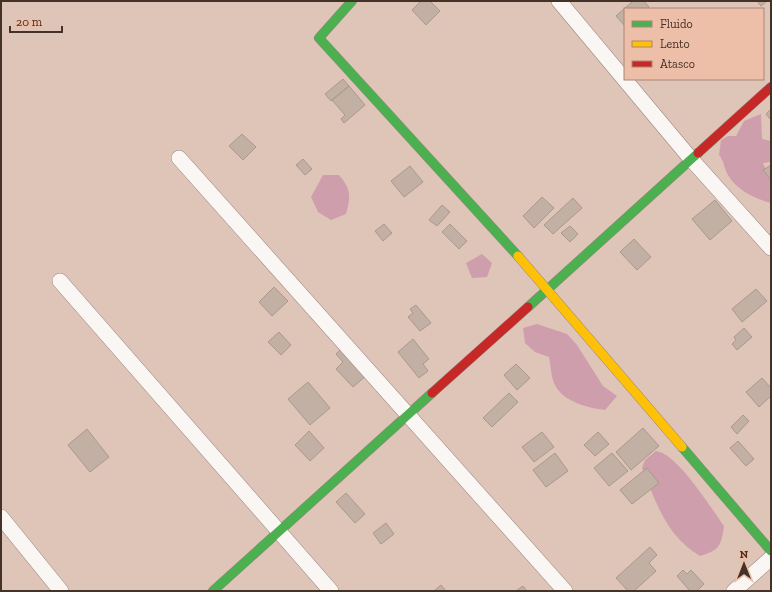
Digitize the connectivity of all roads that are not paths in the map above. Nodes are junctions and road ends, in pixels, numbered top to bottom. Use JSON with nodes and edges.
{"nodes":[{"id":1,"x":352,"y":1,"type":"edge"},
{"id":2,"x":559,"y":1,"type":"edge"},
{"id":3,"x":624,"y":79,"type":"edge"},
{"id":4,"x":625,"y":80,"type":"edge"},
{"id":5,"x":771,"y":87,"type":"edge"},
{"id":6,"x":179,"y":158,"type":"dead end"},
{"id":7,"x":691,"y":159,"type":"junction"},
{"id":8,"x":771,"y":248,"type":"edge"},
{"id":9,"x":60,"y":281,"type":"dead end"},
{"id":10,"x":548,"y":289,"type":"junction"},
{"id":11,"x":408,"y":415,"type":"junction"},
{"id":12,"x":1,"y":517,"type":"edge"},
{"id":13,"x":279,"y":532,"type":"junction"},
{"id":14,"x":771,"y":551,"type":"edge"},
{"id":15,"x":771,"y":558,"type":"edge"},
{"id":16,"x":61,"y":591,"type":"edge"},
{"id":17,"x":213,"y":591,"type":"edge"},
{"id":18,"x":331,"y":591,"type":"edge"},
{"id":19,"x":565,"y":591,"type":"edge"},
{"id":20,"x":734,"y":591,"type":"edge"}],
"edges":[{"from":1,"to":10,"type":"street"},
{"from":2,"to":3,"type":"street"},
{"from":4,"to":7,"type":"street"},
{"from":5,"to":7,"type":"street"},
{"from":6,"to":11,"type":"street"},
{"from":7,"to":8,"type":"street"},
{"from":7,"to":10,"type":"street"},
{"from":9,"to":13,"type":"street"},
{"from":10,"to":11,"type":"street"},
{"from":10,"to":14,"type":"street"},
{"from":11,"to":13,"type":"street"},
{"from":11,"to":19,"type":"street"},
{"from":12,"to":16,"type":"street"},
{"from":13,"to":17,"type":"street"},
{"from":13,"to":18,"type":"street"},
{"from":15,"to":20,"type":"street"}]}
